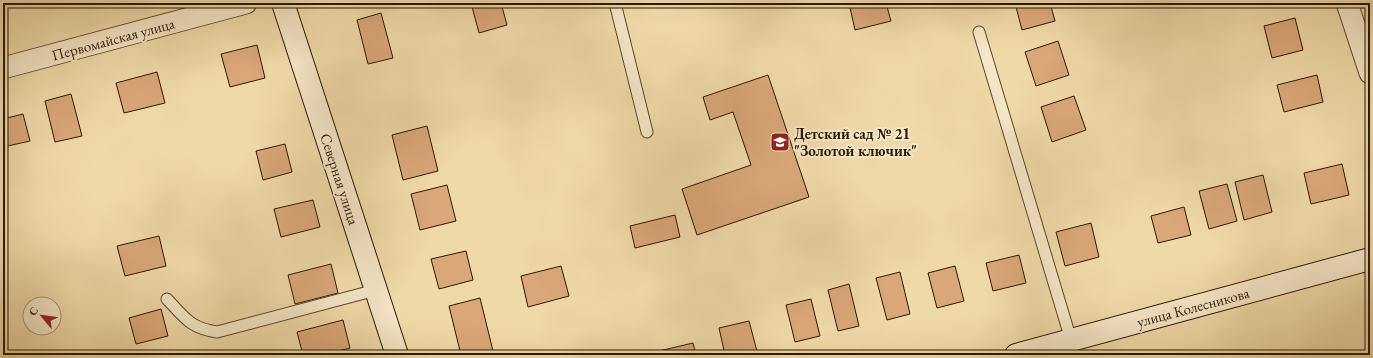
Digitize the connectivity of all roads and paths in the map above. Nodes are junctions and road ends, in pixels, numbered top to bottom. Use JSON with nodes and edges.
{"nodes":[{"id":1,"x":246,"y":3,"type":"edge"},
{"id":2,"x":283,"y":3,"type":"edge"},
{"id":3,"x":616,"y":3,"type":"edge"},
{"id":4,"x":1347,"y":3,"type":"edge"},
{"id":5,"x":979,"y":32,"type":"dead end"},
{"id":6,"x":3,"y":68,"type":"edge"},
{"id":7,"x":1370,"y":73,"type":"edge"},
{"id":8,"x":647,"y":132,"type":"dead end"},
{"id":9,"x":1370,"y":259,"type":"edge"},
{"id":10,"x":376,"y":290,"type":"junction"},
{"id":11,"x":167,"y":300,"type":"dead end"},
{"id":12,"x":1071,"y":340,"type":"junction"},
{"id":13,"x":397,"y":355,"type":"edge"},
{"id":14,"x":1016,"y":355,"type":"edge"}],
"edges":[{"from":1,"to":6,"type":"street","name":"Первомайская улица"},
{"from":2,"to":10,"type":"street","name":"Северная улица"},
{"from":3,"to":8,"type":"lane"},
{"from":4,"to":7,"type":"street"},
{"from":5,"to":12,"type":"lane"},
{"from":9,"to":12,"type":"street","name":"улица Колесникова"},
{"from":10,"to":11,"type":"lane"},
{"from":10,"to":13,"type":"street","name":"Северная улица"},
{"from":12,"to":14,"type":"street","name":"улица Колесникова"}]}
